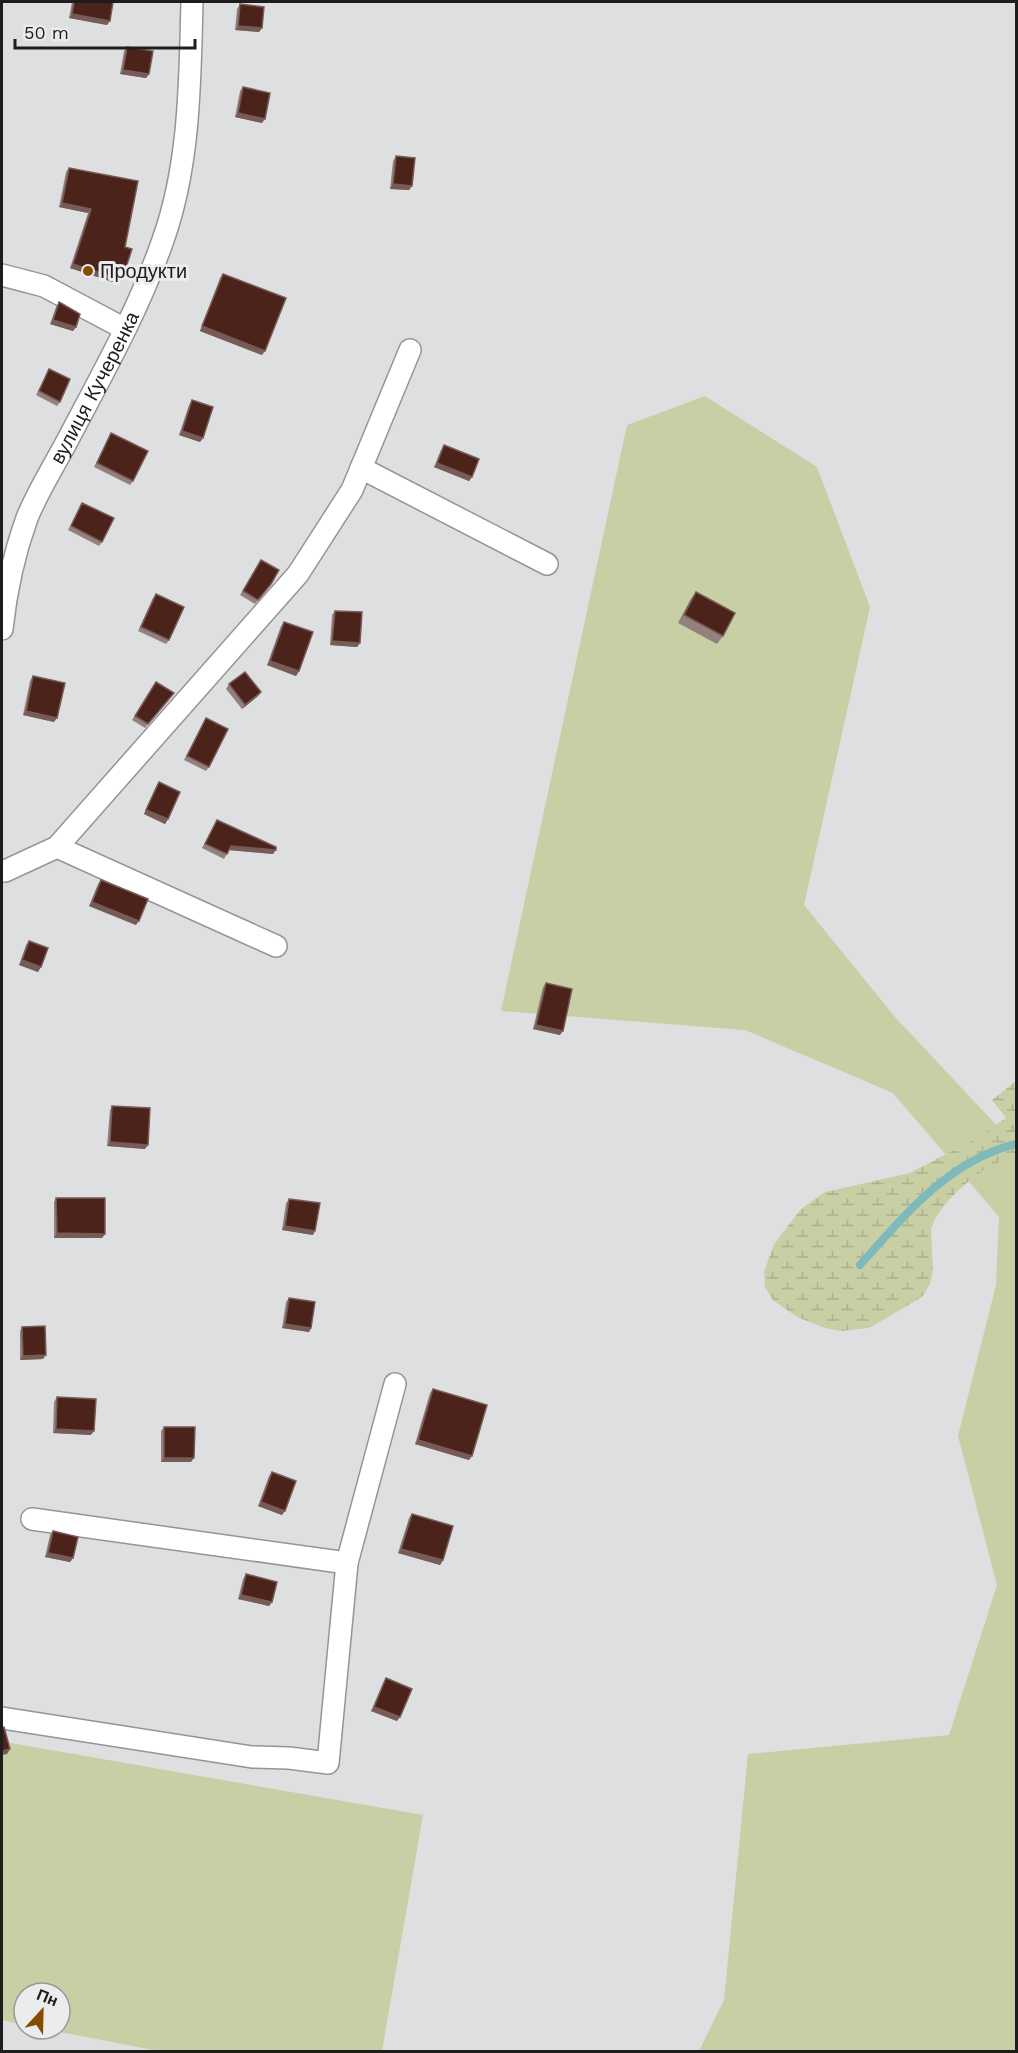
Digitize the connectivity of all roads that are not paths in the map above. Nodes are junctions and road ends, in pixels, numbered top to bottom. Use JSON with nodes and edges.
{"nodes":[{"id":1,"x":192,"y":2,"type":"edge"},
{"id":2,"x":2,"y":275,"type":"edge"},
{"id":3,"x":126,"y":329,"type":"junction"},
{"id":4,"x":410,"y":350,"type":"dead end"},
{"id":5,"x":362,"y":468,"type":"junction"},
{"id":6,"x":548,"y":564,"type":"dead end"},
{"id":7,"x":2,"y":629,"type":"edge"},
{"id":8,"x":57,"y":847,"type":"junction"},
{"id":9,"x":2,"y":871,"type":"edge"},
{"id":10,"x":276,"y":946,"type":"dead end"},
{"id":11,"x":394,"y":1384,"type":"dead end"},
{"id":12,"x":32,"y":1519,"type":"dead end"},
{"id":13,"x":347,"y":1563,"type":"junction"},
{"id":14,"x":2,"y":1718,"type":"edge"}],
"edges":[{"from":1,"to":3,"type":"street","name":"вулиця Кучеренка"},
{"from":2,"to":3,"type":"street"},
{"from":3,"to":7,"type":"street","name":"вулиця Кучеренка"},
{"from":4,"to":5,"type":"street"},
{"from":5,"to":6,"type":"street"},
{"from":5,"to":8,"type":"street"},
{"from":8,"to":9,"type":"street"},
{"from":8,"to":10,"type":"street"},
{"from":11,"to":13,"type":"street"},
{"from":12,"to":13,"type":"street"},
{"from":13,"to":14,"type":"street"}]}
